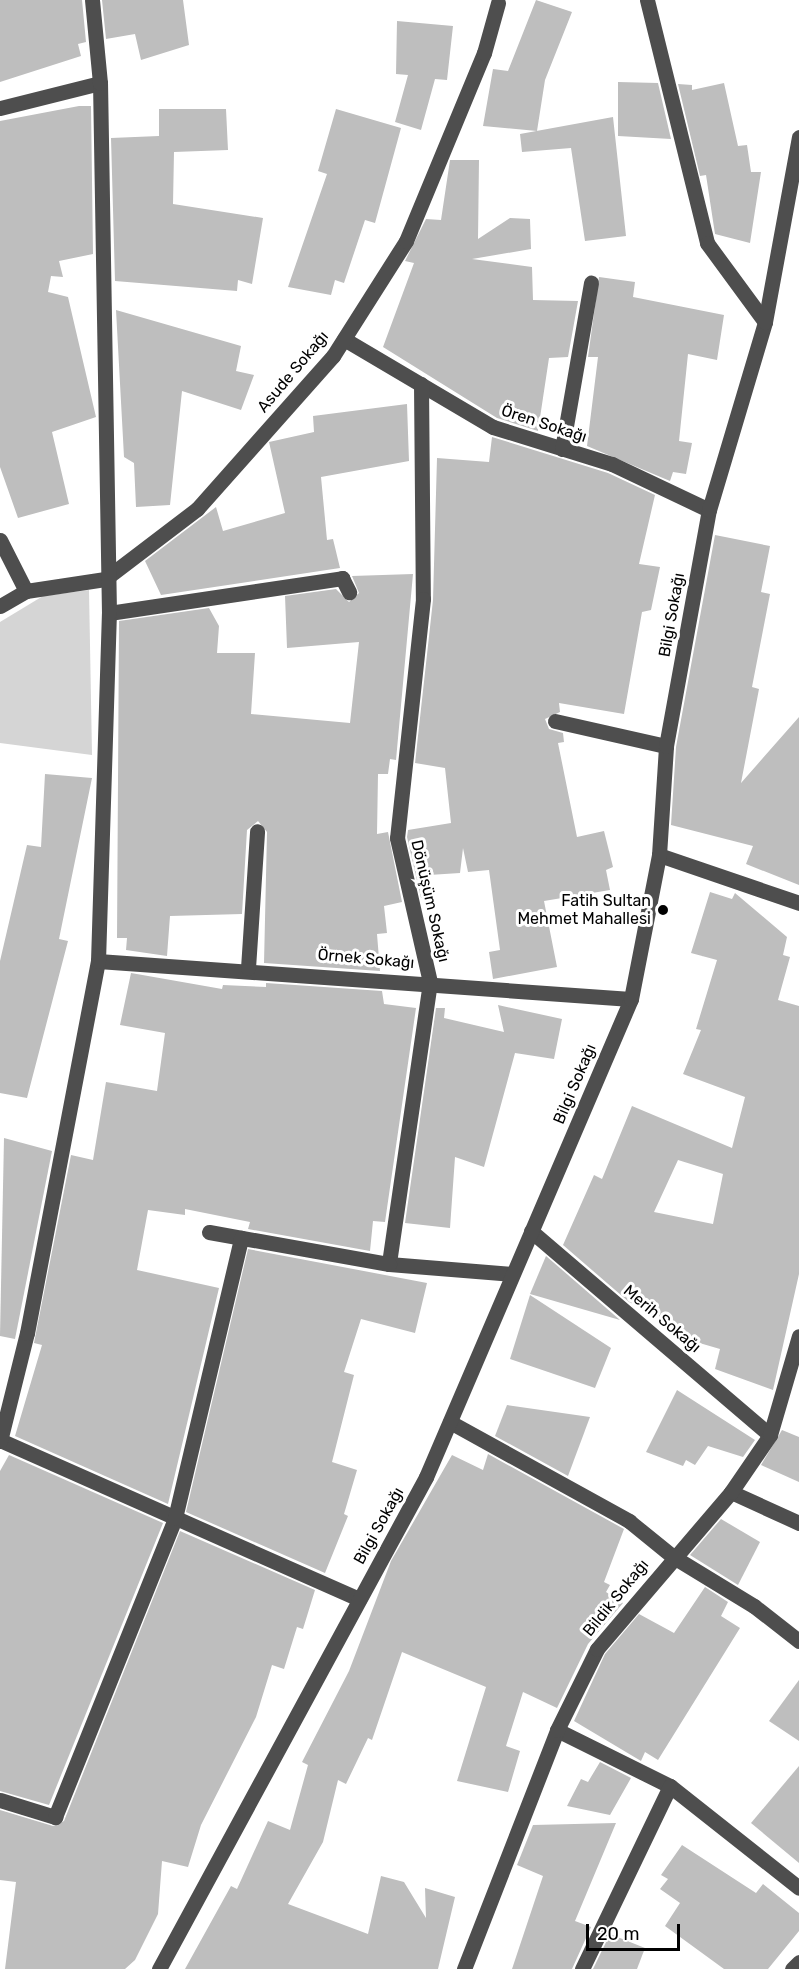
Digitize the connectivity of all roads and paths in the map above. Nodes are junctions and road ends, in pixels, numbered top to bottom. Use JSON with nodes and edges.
{"nodes":[{"id":1,"x":92,"y":0,"type":"edge"},
{"id":2,"x":647,"y":0,"type":"edge"},
{"id":3,"x":498,"y":3,"type":"dead end"},
{"id":4,"x":100,"y":83,"type":"junction"},
{"id":5,"x":0,"y":108,"type":"edge"},
{"id":6,"x":799,"y":137,"type":"edge"},
{"id":7,"x":591,"y":282,"type":"dead end"},
{"id":8,"x":765,"y":322,"type":"junction"},
{"id":9,"x":344,"y":339,"type":"junction"},
{"id":10,"x":421,"y":384,"type":"junction"},
{"id":11,"x":562,"y":449,"type":"junction"},
{"id":12,"x":709,"y":510,"type":"junction"},
{"id":13,"x":0,"y":540,"type":"edge"},
{"id":14,"x":105,"y":579,"type":"junction"},
{"id":15,"x":26,"y":591,"type":"junction"},
{"id":16,"x":349,"y":592,"type":"dead end"},
{"id":17,"x":0,"y":606,"type":"edge"},
{"id":18,"x":109,"y":614,"type":"junction"},
{"id":19,"x":555,"y":721,"type":"dead end"},
{"id":20,"x":666,"y":746,"type":"junction"},
{"id":21,"x":257,"y":831,"type":"dead end"},
{"id":22,"x":659,"y":855,"type":"junction"},
{"id":23,"x":799,"y":903,"type":"edge"},
{"id":24,"x":98,"y":961,"type":"junction"},
{"id":25,"x":248,"y":968,"type":"junction"},
{"id":26,"x":430,"y":982,"type":"junction"},
{"id":27,"x":631,"y":999,"type":"junction"},
{"id":28,"x":531,"y":1231,"type":"junction"},
{"id":29,"x":209,"y":1232,"type":"dead end"},
{"id":30,"x":241,"y":1238,"type":"junction"},
{"id":31,"x":389,"y":1264,"type":"junction"},
{"id":32,"x":512,"y":1274,"type":"junction"},
{"id":33,"x":799,"y":1336,"type":"edge"},
{"id":34,"x":450,"y":1422,"type":"junction"},
{"id":35,"x":770,"y":1435,"type":"junction"},
{"id":36,"x":0,"y":1441,"type":"edge"},
{"id":37,"x":731,"y":1492,"type":"junction"},
{"id":38,"x":175,"y":1518,"type":"junction"},
{"id":39,"x":799,"y":1523,"type":"edge"},
{"id":40,"x":672,"y":1556,"type":"junction"},
{"id":41,"x":359,"y":1599,"type":"junction"},
{"id":42,"x":799,"y":1641,"type":"edge"},
{"id":43,"x":556,"y":1730,"type":"junction"},
{"id":44,"x":670,"y":1785,"type":"junction"},
{"id":45,"x":0,"y":1800,"type":"edge"},
{"id":46,"x":799,"y":1888,"type":"edge"},
{"id":47,"x":799,"y":1962,"type":"edge"},
{"id":48,"x":159,"y":1969,"type":"edge"},
{"id":49,"x":464,"y":1969,"type":"edge"},
{"id":50,"x":582,"y":1969,"type":"edge"},
{"id":51,"x":792,"y":1969,"type":"edge"}],
"edges":[{"from":1,"to":4,"type":"street"},
{"from":2,"to":8,"type":"street"},
{"from":3,"to":9,"type":"street","name":"Asude Sokağı"},
{"from":4,"to":5,"type":"street"},
{"from":4,"to":14,"type":"street"},
{"from":6,"to":8,"type":"street","name":"Bilgi Sokağı"},
{"from":7,"to":11,"type":"street"},
{"from":8,"to":12,"type":"street","name":"Bilgi Sokağı"},
{"from":9,"to":10,"type":"street","name":"Ören Sokağı"},
{"from":9,"to":14,"type":"street","name":"Asude Sokağı"},
{"from":10,"to":11,"type":"street","name":"Ören Sokağı"},
{"from":10,"to":26,"type":"street","name":"Dönüşüm Sokağı"},
{"from":11,"to":12,"type":"street","name":"Ören Sokağı"},
{"from":12,"to":20,"type":"street","name":"Bilgi Sokağı"},
{"from":13,"to":15,"type":"street"},
{"from":14,"to":15,"type":"street","name":"Asude Sokağı"},
{"from":14,"to":18,"type":"street"},
{"from":15,"to":17,"type":"street","name":"Asude Sokağı"},
{"from":16,"to":18,"type":"street"},
{"from":18,"to":24,"type":"street"},
{"from":19,"to":20,"type":"street"},
{"from":20,"to":22,"type":"street","name":"Bilgi Sokağı"},
{"from":21,"to":25,"type":"street"},
{"from":22,"to":23,"type":"street"},
{"from":22,"to":27,"type":"street","name":"Bilgi Sokağı"},
{"from":24,"to":25,"type":"street","name":"Örnek Sokağı"},
{"from":24,"to":36,"type":"street"},
{"from":25,"to":26,"type":"street","name":"Örnek Sokağı"},
{"from":26,"to":27,"type":"street","name":"Örnek Sokağı"},
{"from":26,"to":31,"type":"street","name":"Dönüşüm Sokağı"},
{"from":27,"to":28,"type":"street","name":"Bilgi Sokağı"},
{"from":28,"to":32,"type":"street","name":"Bilgi Sokağı"},
{"from":28,"to":35,"type":"street","name":"Merih Sokağı"},
{"from":29,"to":30,"type":"street"},
{"from":30,"to":31,"type":"street"},
{"from":30,"to":38,"type":"street"},
{"from":31,"to":32,"type":"street"},
{"from":32,"to":34,"type":"street","name":"Bilgi Sokağı"},
{"from":33,"to":35,"type":"street","name":"Bildik Sokağı"},
{"from":34,"to":40,"type":"street"},
{"from":34,"to":41,"type":"street","name":"Bilgi Sokağı"},
{"from":35,"to":37,"type":"street","name":"Bildik Sokağı"},
{"from":36,"to":38,"type":"street"},
{"from":37,"to":39,"type":"street"},
{"from":37,"to":40,"type":"street","name":"Bildik Sokağı"},
{"from":38,"to":41,"type":"street"},
{"from":38,"to":45,"type":"street"},
{"from":40,"to":42,"type":"street"},
{"from":40,"to":43,"type":"street","name":"Bildik Sokağı"},
{"from":41,"to":48,"type":"street","name":"Bilgi Sokağı"},
{"from":43,"to":44,"type":"street"},
{"from":43,"to":49,"type":"street","name":"Bildik Sokağı"},
{"from":44,"to":46,"type":"street"},
{"from":44,"to":50,"type":"street"},
{"from":47,"to":51,"type":"street"}]}
